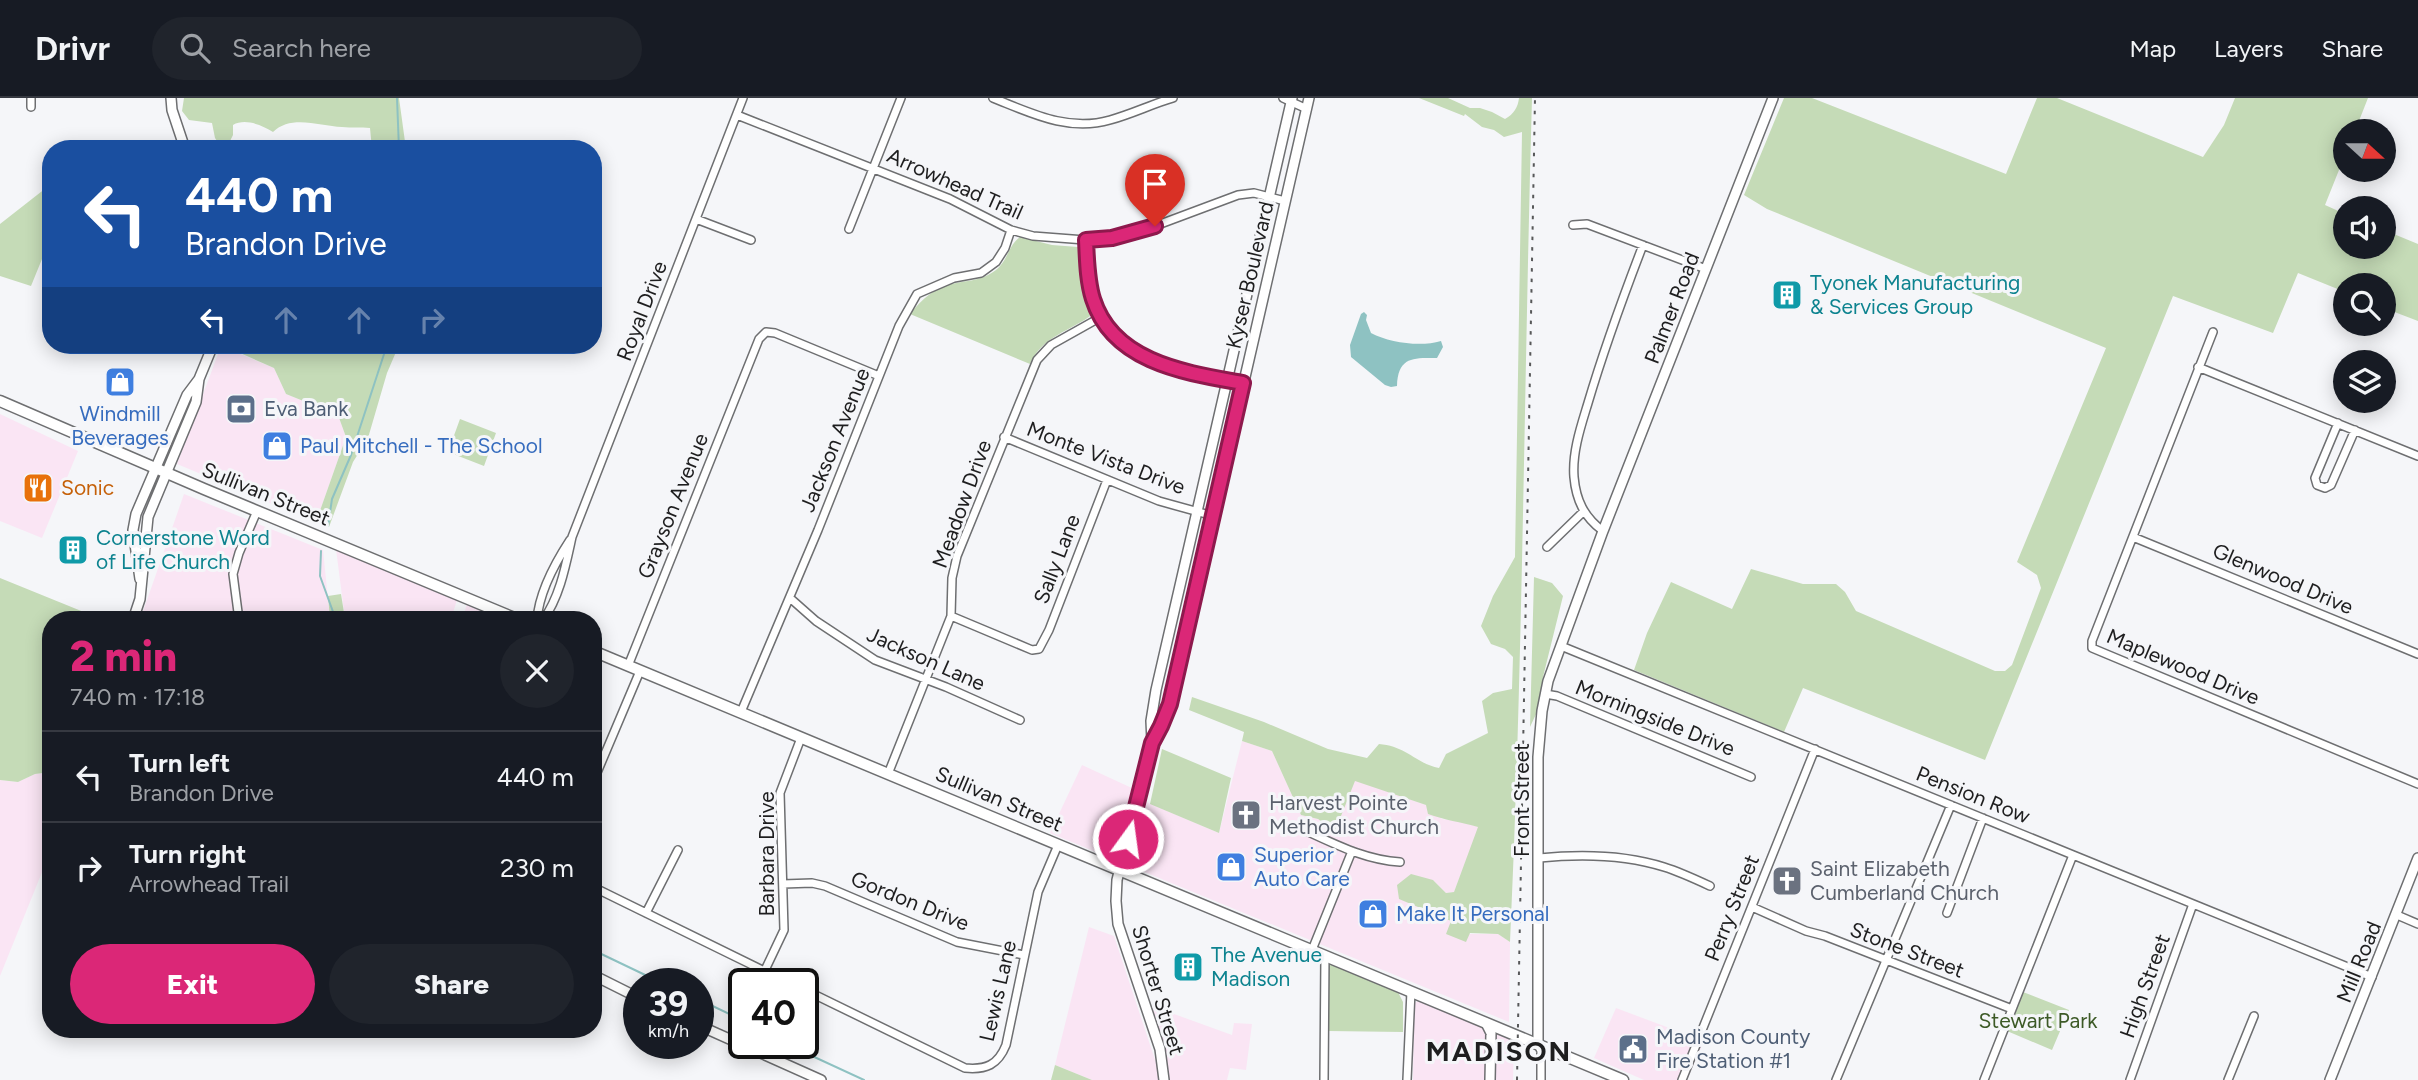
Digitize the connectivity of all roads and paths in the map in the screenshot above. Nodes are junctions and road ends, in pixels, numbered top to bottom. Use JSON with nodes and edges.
{"nodes":[{"id":1,"x":171,"y":98,"type":"edge"},
{"id":2,"x":743,"y":98,"type":"edge"},
{"id":3,"x":901,"y":98,"type":"edge"},
{"id":4,"x":993,"y":98,"type":"edge"},
{"id":5,"x":1309,"y":98,"type":"edge"},
{"id":6,"x":1773,"y":98,"type":"edge"},
{"id":7,"x":1168,"y":99,"type":"edge"},
{"id":8,"x":1288,"y":99,"type":"edge"},
{"id":9,"x":1307,"y":109,"type":"junction"},
{"id":10,"x":737,"y":115,"type":"junction"},
{"id":11,"x":182,"y":140,"type":"edge"},
{"id":12,"x":873,"y":167,"type":"junction"},
{"id":13,"x":1270,"y":196,"type":"junction"},
{"id":14,"x":1285,"y":201,"type":"junction"},
{"id":15,"x":696,"y":219,"type":"junction"},
{"id":16,"x":1573,"y":225,"type":"dead end"},
{"id":17,"x":849,"y":229,"type":"dead end"},
{"id":18,"x":1011,"y":230,"type":"junction"},
{"id":19,"x":751,"y":240,"type":"dead end"},
{"id":20,"x":1086,"y":240,"type":"junction"},
{"id":21,"x":1643,"y":245,"type":"junction"},
{"id":22,"x":1706,"y":269,"type":"junction"},
{"id":23,"x":1101,"y":317,"type":"junction"},
{"id":24,"x":2213,"y":332,"type":"dead end"},
{"id":25,"x":209,"y":354,"type":"edge"},
{"id":26,"x":2198,"y":366,"type":"junction"},
{"id":27,"x":879,"y":376,"type":"junction"},
{"id":28,"x":1227,"y":380,"type":"junction"},
{"id":29,"x":1243,"y":383,"type":"junction"},
{"id":30,"x":0,"y":401,"type":"edge"},
{"id":31,"x":2338,"y":423,"type":"junction"},
{"id":32,"x":2355,"y":430,"type":"junction"},
{"id":33,"x":1215,"y":433,"type":"junction"},
{"id":34,"x":1231,"y":436,"type":"junction"},
{"id":35,"x":1004,"y":437,"type":"junction"},
{"id":36,"x":2418,"y":456,"type":"edge"},
{"id":37,"x":162,"y":471,"type":"junction"},
{"id":38,"x":1107,"y":480,"type":"junction"},
{"id":39,"x":257,"y":511,"type":"junction"},
{"id":40,"x":1196,"y":511,"type":"junction"},
{"id":41,"x":1583,"y":512,"type":"junction"},
{"id":42,"x":1213,"y":516,"type":"junction"},
{"id":43,"x":1603,"y":531,"type":"junction"},
{"id":44,"x":2133,"y":537,"type":"junction"},
{"id":45,"x":1547,"y":547,"type":"dead end"},
{"id":46,"x":790,"y":598,"type":"junction"},
{"id":47,"x":135,"y":611,"type":"edge"},
{"id":48,"x":238,"y":611,"type":"edge"},
{"id":49,"x":497,"y":611,"type":"edge"},
{"id":50,"x":538,"y":611,"type":"edge"},
{"id":51,"x":951,"y":616,"type":"junction"},
{"id":52,"x":1561,"y":646,"type":"junction"},
{"id":53,"x":2418,"y":654,"type":"edge"},
{"id":54,"x":602,"y":655,"type":"edge"},
{"id":55,"x":628,"y":666,"type":"junction"},
{"id":56,"x":640,"y":671,"type":"junction"},
{"id":57,"x":1159,"y":679,"type":"junction"},
{"id":58,"x":926,"y":680,"type":"junction"},
{"id":59,"x":1175,"y":682,"type":"junction"},
{"id":60,"x":1545,"y":694,"type":"junction"},
{"id":61,"x":741,"y":712,"type":"junction"},
{"id":62,"x":1020,"y":720,"type":"dead end"},
{"id":63,"x":801,"y":737,"type":"junction"},
{"id":64,"x":1152,"y":743,"type":"junction"},
{"id":65,"x":1815,"y":749,"type":"junction"},
{"id":66,"x":602,"y":761,"type":"edge"},
{"id":67,"x":888,"y":774,"type":"junction"},
{"id":68,"x":1751,"y":777,"type":"dead end"},
{"id":69,"x":2418,"y":784,"type":"edge"},
{"id":70,"x":1951,"y":806,"type":"junction"},
{"id":71,"x":1983,"y":818,"type":"junction"},
{"id":72,"x":1304,"y":830,"type":"dead end"},
{"id":73,"x":1058,"y":845,"type":"junction"},
{"id":74,"x":678,"y":850,"type":"dead end"},
{"id":75,"x":1352,"y":851,"type":"junction"},
{"id":76,"x":2073,"y":855,"type":"junction"},
{"id":77,"x":1539,"y":858,"type":"junction"},
{"id":78,"x":2418,"y":858,"type":"edge"},
{"id":79,"x":1399,"y":862,"type":"dead end"},
{"id":80,"x":1120,"y":870,"type":"junction"},
{"id":81,"x":783,"y":884,"type":"junction"},
{"id":82,"x":1710,"y":886,"type":"dead end"},
{"id":83,"x":602,"y":891,"type":"edge"},
{"id":84,"x":2193,"y":904,"type":"junction"},
{"id":85,"x":1752,"y":907,"type":"junction"},
{"id":86,"x":646,"y":913,"type":"junction"},
{"id":87,"x":1947,"y":913,"type":"dead end"},
{"id":88,"x":2397,"y":915,"type":"junction"},
{"id":89,"x":2418,"y":924,"type":"edge"},
{"id":90,"x":1312,"y":950,"type":"junction"},
{"id":91,"x":1024,"y":955,"type":"junction"},
{"id":92,"x":1325,"y":955,"type":"junction"},
{"id":93,"x":1886,"y":960,"type":"junction"},
{"id":94,"x":761,"y":968,"type":"edge"},
{"id":95,"x":766,"y":968,"type":"edge"},
{"id":96,"x":2372,"y":977,"type":"junction"},
{"id":97,"x":602,"y":980,"type":"edge"},
{"id":98,"x":623,"y":990,"type":"edge"},
{"id":99,"x":1411,"y":991,"type":"junction"},
{"id":100,"x":819,"y":997,"type":"edge"},
{"id":101,"x":2012,"y":1009,"type":"junction"},
{"id":102,"x":2254,"y":1016,"type":"dead end"},
{"id":103,"x":1486,"y":1023,"type":"junction"},
{"id":104,"x":714,"y":1032,"type":"edge"},
{"id":105,"x":1510,"y":1032,"type":"junction"},
{"id":106,"x":1538,"y":1044,"type":"junction"},
{"id":107,"x":1491,"y":1051,"type":"junction"},
{"id":108,"x":821,"y":1080,"type":"edge"},
{"id":109,"x":1164,"y":1080,"type":"edge"},
{"id":110,"x":1324,"y":1080,"type":"edge"},
{"id":111,"x":1407,"y":1080,"type":"edge"},
{"id":112,"x":1490,"y":1080,"type":"edge"},
{"id":113,"x":1541,"y":1080,"type":"edge"},
{"id":114,"x":1623,"y":1080,"type":"edge"},
{"id":115,"x":1682,"y":1080,"type":"edge"},
{"id":116,"x":1836,"y":1080,"type":"edge"},
{"id":117,"x":1984,"y":1080,"type":"edge"},
{"id":118,"x":2130,"y":1080,"type":"edge"},
{"id":119,"x":2228,"y":1080,"type":"edge"},
{"id":120,"x":2330,"y":1080,"type":"edge"}],
"edges":[{"from":1,"to":11,"type":"street"},
{"from":2,"to":10,"type":"street","name":"Royal Drive"},
{"from":3,"to":12,"type":"street"},
{"from":4,"to":7,"type":"street"},
{"from":5,"to":9,"type":"street","name":"Kyser Boulevard"},
{"from":6,"to":22,"type":"street","name":"Palmer Road"},
{"from":8,"to":9,"type":"street"},
{"from":8,"to":13,"type":"street","name":"Kyser Boulevard"},
{"from":9,"to":14,"type":"street","name":"Kyser Boulevard"},
{"from":10,"to":12,"type":"street","name":"Arrowhead Trail"},
{"from":10,"to":15,"type":"street","name":"Royal Drive"},
{"from":12,"to":17,"type":"street"},
{"from":12,"to":18,"type":"street","name":"Arrowhead Trail"},
{"from":13,"to":14,"type":"street","name":"Arrowhead Trail"},
{"from":13,"to":20,"type":"street","name":"Arrowhead Trail"},
{"from":13,"to":28,"type":"street","name":"Kyser Boulevard"},
{"from":14,"to":29,"type":"street","name":"Kyser Boulevard"},
{"from":15,"to":19,"type":"street"},
{"from":15,"to":50,"type":"street","name":"Royal Drive"},
{"from":16,"to":21,"type":"street"},
{"from":18,"to":20,"type":"street","name":"Arrowhead Trail"},
{"from":18,"to":27,"type":"street","name":"Jackson Avenue"},
{"from":20,"to":23,"type":"street"},
{"from":21,"to":22,"type":"street"},
{"from":21,"to":41,"type":"street"},
{"from":22,"to":43,"type":"street","name":"Palmer Road"},
{"from":23,"to":28,"type":"street"},
{"from":23,"to":35,"type":"street","name":"Meadow Drive"},
{"from":24,"to":26,"type":"street","name":"Maplewood Drive"},
{"from":25,"to":37,"type":"street"},
{"from":26,"to":31,"type":"street"},
{"from":26,"to":44,"type":"street","name":"Maplewood Drive"},
{"from":27,"to":46,"type":"street","name":"Jackson Avenue"},
{"from":27,"to":55,"type":"street","name":"Grayson Avenue"},
{"from":28,"to":29,"type":"street"},
{"from":28,"to":33,"type":"street","name":"Kyser Boulevard"},
{"from":29,"to":34,"type":"street","name":"Kyser Boulevard"},
{"from":30,"to":37,"type":"main road","name":"Sullivan Street"},
{"from":31,"to":32,"type":"street"},
{"from":31,"to":32,"type":"street"},
{"from":32,"to":36,"type":"street"},
{"from":33,"to":34,"type":"street"},
{"from":33,"to":40,"type":"street","name":"Kyser Boulevard"},
{"from":34,"to":42,"type":"street","name":"Kyser Boulevard"},
{"from":35,"to":38,"type":"street","name":"Monte Vista Drive"},
{"from":35,"to":51,"type":"street","name":"Meadow Drive"},
{"from":37,"to":39,"type":"main road","name":"Sullivan Street"},
{"from":37,"to":47,"type":"street"},
{"from":38,"to":40,"type":"street","name":"Monte Vista Drive"},
{"from":38,"to":51,"type":"street","name":"Sally Lane"},
{"from":39,"to":48,"type":"street"},
{"from":39,"to":49,"type":"main road","name":"Sullivan Street"},
{"from":40,"to":42,"type":"street","name":"Monte Vista Drive"},
{"from":40,"to":57,"type":"street","name":"Kyser Boulevard"},
{"from":41,"to":43,"type":"street"},
{"from":41,"to":45,"type":"street"},
{"from":42,"to":59,"type":"street","name":"Kyser Boulevard"},
{"from":43,"to":52,"type":"street","name":"Front Street"},
{"from":44,"to":53,"type":"street","name":"Glenwood Drive"},
{"from":44,"to":69,"type":"street","name":"Maplewood Drive"},
{"from":46,"to":58,"type":"street","name":"Jackson Lane"},
{"from":46,"to":61,"type":"street","name":"Jackson Avenue"},
{"from":51,"to":58,"type":"street","name":"Meadow Drive"},
{"from":52,"to":60,"type":"street","name":"Front Street"},
{"from":52,"to":65,"type":"street","name":"Pension Row"},
{"from":54,"to":55,"type":"main road","name":"Sullivan Street"},
{"from":55,"to":56,"type":"main road","name":"Sullivan Street"},
{"from":56,"to":61,"type":"main road","name":"Sullivan Street"},
{"from":56,"to":66,"type":"street"},
{"from":57,"to":59,"type":"street"},
{"from":57,"to":64,"type":"street","name":"Kyser Boulevard"},
{"from":58,"to":62,"type":"street","name":"Jackson Lane"},
{"from":58,"to":67,"type":"street","name":"Meadow Drive"},
{"from":59,"to":64,"type":"street","name":"Kyser Boulevard"},
{"from":60,"to":68,"type":"street","name":"Morningside Drive"},
{"from":60,"to":77,"type":"street","name":"Front Street"},
{"from":61,"to":63,"type":"main road","name":"Sullivan Street"},
{"from":63,"to":67,"type":"main road","name":"Sullivan Street"},
{"from":63,"to":81,"type":"street","name":"Barbara Drive"},
{"from":64,"to":80,"type":"street","name":"Kyser Boulevard"},
{"from":65,"to":70,"type":"street","name":"Pension Row"},
{"from":65,"to":85,"type":"street","name":"Perry Street"},
{"from":67,"to":73,"type":"main road","name":"Sullivan Street"},
{"from":70,"to":71,"type":"street","name":"Pension Row"},
{"from":70,"to":93,"type":"street"},
{"from":71,"to":76,"type":"street","name":"Pension Row"},
{"from":71,"to":87,"type":"street"},
{"from":72,"to":75,"type":"street"},
{"from":73,"to":80,"type":"main road","name":"Sullivan Street"},
{"from":73,"to":91,"type":"street","name":"Lewis Lane"},
{"from":74,"to":86,"type":"street"},
{"from":75,"to":79,"type":"street"},
{"from":75,"to":90,"type":"street"},
{"from":76,"to":84,"type":"street","name":"Pension Row"},
{"from":76,"to":101,"type":"street"},
{"from":77,"to":82,"type":"street"},
{"from":77,"to":106,"type":"street","name":"Front Street"},
{"from":78,"to":88,"type":"street","name":"Mill Road"},
{"from":80,"to":90,"type":"main road","name":"Sullivan Street"},
{"from":80,"to":109,"type":"street","name":"Shorter Street"},
{"from":81,"to":91,"type":"street","name":"Gordon Drive"},
{"from":81,"to":95,"type":"street","name":"Barbara Drive"},
{"from":83,"to":86,"type":"street"},
{"from":84,"to":96,"type":"street","name":"Pension Row"},
{"from":84,"to":118,"type":"street","name":"High Street"},
{"from":85,"to":93,"type":"street","name":"Stone Street"},
{"from":85,"to":115,"type":"street","name":"Perry Street"},
{"from":86,"to":94,"type":"street"},
{"from":88,"to":89,"type":"street"},
{"from":88,"to":96,"type":"street","name":"Mill Road"},
{"from":90,"to":92,"type":"main road","name":"Sullivan Street"},
{"from":91,"to":100,"type":"street","name":"Lewis Lane"},
{"from":92,"to":99,"type":"main road","name":"Sullivan Street"},
{"from":92,"to":110,"type":"street"},
{"from":93,"to":101,"type":"street","name":"Stone Street"},
{"from":93,"to":116,"type":"street"},
{"from":96,"to":120,"type":"street","name":"Mill Road"},
{"from":97,"to":98,"type":"street"},
{"from":99,"to":103,"type":"main road","name":"Sullivan Street"},
{"from":99,"to":111,"type":"street"},
{"from":101,"to":117,"type":"street"},
{"from":102,"to":119,"type":"street"},
{"from":103,"to":105,"type":"main road","name":"Sullivan Street"},
{"from":103,"to":107,"type":"street"},
{"from":104,"to":108,"type":"street"},
{"from":105,"to":106,"type":"main road","name":"Sullivan Street"},
{"from":105,"to":107,"type":"street"},
{"from":106,"to":113,"type":"street","name":"Front Street"},
{"from":106,"to":114,"type":"main road","name":"Sullivan Street"},
{"from":107,"to":112,"type":"street"}]}
